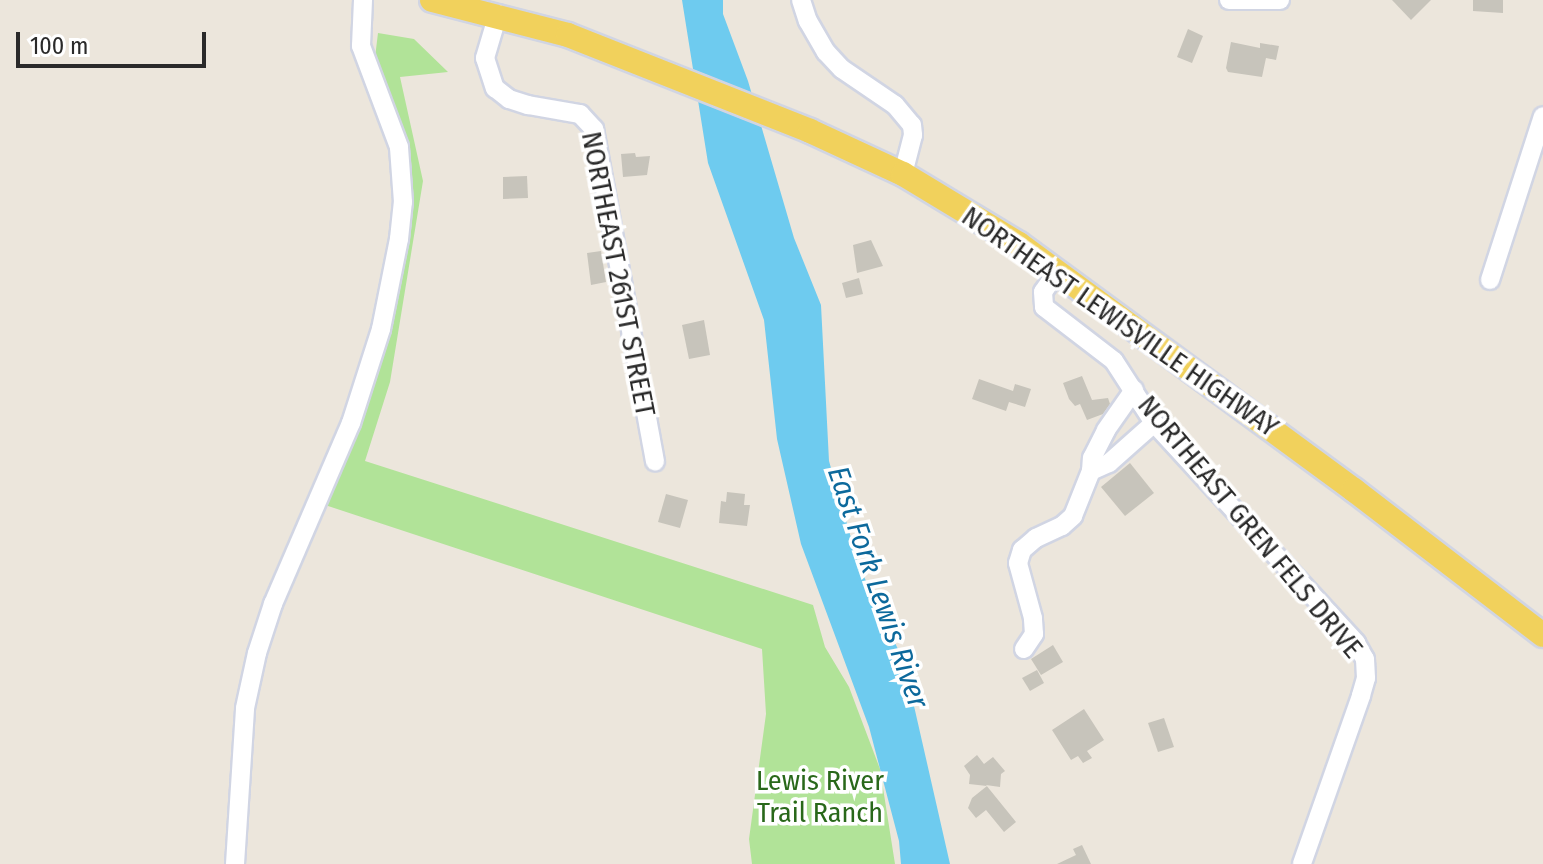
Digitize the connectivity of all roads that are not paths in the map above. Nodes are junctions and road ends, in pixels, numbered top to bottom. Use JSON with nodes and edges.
{"nodes":[{"id":1,"x":363,"y":0,"type":"edge"},
{"id":2,"x":432,"y":0,"type":"edge"},
{"id":3,"x":801,"y":0,"type":"edge"},
{"id":4,"x":1229,"y":0,"type":"edge"},
{"id":5,"x":1280,"y":0,"type":"edge"},
{"id":6,"x":498,"y":14,"type":"junction"},
{"id":7,"x":1543,"y":116,"type":"edge"},
{"id":8,"x":903,"y":174,"type":"junction"},
{"id":9,"x":1057,"y":272,"type":"junction"},
{"id":10,"x":1490,"y":280,"type":"dead end"},
{"id":11,"x":1134,"y":390,"type":"junction"},
{"id":12,"x":1154,"y":423,"type":"junction"},
{"id":13,"x":655,"y":461,"type":"dead end"},
{"id":14,"x":1091,"y":471,"type":"junction"},
{"id":15,"x":1543,"y":635,"type":"edge"},
{"id":16,"x":1024,"y":649,"type":"dead end"},
{"id":17,"x":235,"y":864,"type":"edge"},
{"id":18,"x":1302,"y":864,"type":"edge"}],
"edges":[{"from":1,"to":17,"type":"street"},
{"from":2,"to":6,"type":"main road","name":"NORTHEAST LEWISVILLE HIGHWAY"},
{"from":3,"to":8,"type":"street"},
{"from":4,"to":5,"type":"street"},
{"from":6,"to":8,"type":"main road","name":"NORTHEAST LEWISVILLE HIGHWAY"},
{"from":6,"to":13,"type":"street","name":"NORTHEAST 261ST STREET"},
{"from":7,"to":10,"type":"street"},
{"from":8,"to":9,"type":"main road","name":"NORTHEAST LEWISVILLE HIGHWAY"},
{"from":9,"to":11,"type":"street","name":"NORTHEAST GREN FELS DRIVE"},
{"from":9,"to":15,"type":"main road","name":"NORTHEAST LEWISVILLE HIGHWAY"},
{"from":11,"to":12,"type":"street","name":"NORTHEAST GREN FELS DRIVE"},
{"from":11,"to":14,"type":"street"},
{"from":12,"to":14,"type":"street"},
{"from":12,"to":18,"type":"street","name":"NORTHEAST GREN FELS DRIVE"},
{"from":14,"to":16,"type":"street"}]}
